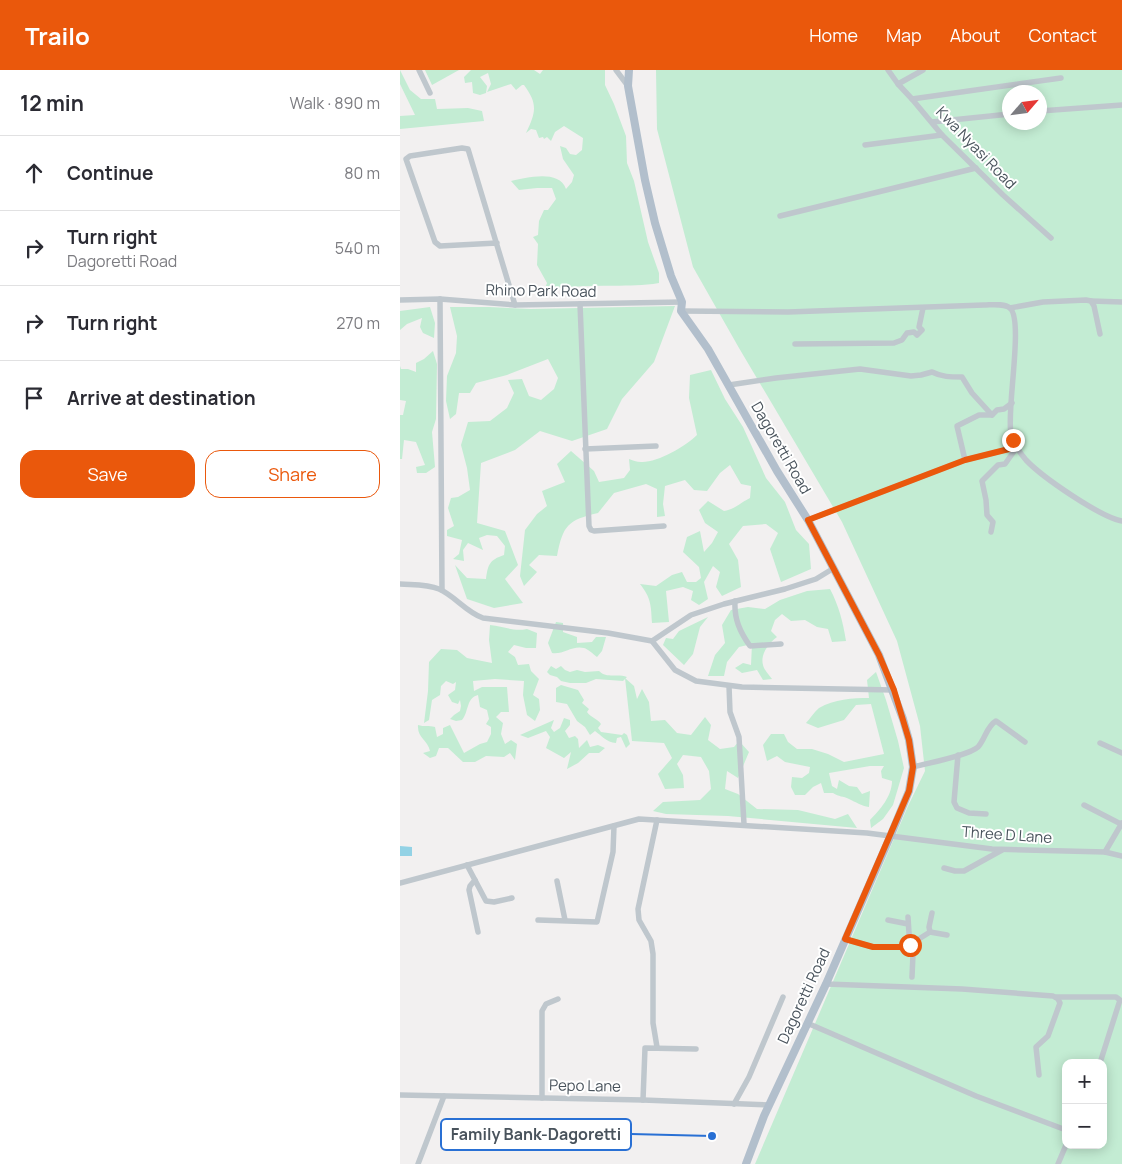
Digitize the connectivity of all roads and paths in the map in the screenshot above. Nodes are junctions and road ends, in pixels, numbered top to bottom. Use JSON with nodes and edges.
{"nodes":[{"id":1,"x":419,"y":70,"type":"edge"},
{"id":2,"x":616,"y":70,"type":"edge"},
{"id":3,"x":630,"y":70,"type":"edge"},
{"id":4,"x":888,"y":70,"type":"edge"},
{"id":5,"x":923,"y":70,"type":"edge"},
{"id":6,"x":1061,"y":78,"type":"dead end"},
{"id":7,"x":898,"y":84,"type":"junction"},
{"id":8,"x":628,"y":86,"type":"junction"},
{"id":9,"x":430,"y":93,"type":"dead end"},
{"id":10,"x":912,"y":99,"type":"junction"},
{"id":11,"x":1122,"y":105,"type":"edge"},
{"id":12,"x":1047,"y":110,"type":"edge"},
{"id":13,"x":1002,"y":115,"type":"edge"},
{"id":14,"x":932,"y":122,"type":"junction"},
{"id":15,"x":942,"y":135,"type":"junction"},
{"id":16,"x":865,"y":145,"type":"dead end"},
{"id":17,"x":976,"y":168,"type":"junction"},
{"id":18,"x":780,"y":216,"type":"dead end"},
{"id":19,"x":1051,"y":238,"type":"dead end"},
{"id":20,"x":498,"y":243,"type":"junction"},
{"id":21,"x":440,"y":299,"type":"junction"},
{"id":22,"x":400,"y":300,"type":"edge"},
{"id":23,"x":1091,"y":302,"type":"junction"},
{"id":24,"x":1122,"y":302,"type":"edge"},
{"id":25,"x":580,"y":304,"type":"junction"},
{"id":26,"x":516,"y":305,"type":"junction"},
{"id":27,"x":682,"y":306,"type":"junction"},
{"id":28,"x":923,"y":308,"type":"junction"},
{"id":29,"x":1010,"y":308,"type":"junction"},
{"id":30,"x":1100,"y":334,"type":"dead end"},
{"id":31,"x":795,"y":344,"type":"dead end"},
{"id":32,"x":729,"y":385,"type":"junction"},
{"id":33,"x":1012,"y":403,"type":"junction"},
{"id":34,"x":992,"y":415,"type":"junction"},
{"id":35,"x":656,"y":446,"type":"dead end"},
{"id":36,"x":1017,"y":447,"type":"junction"},
{"id":37,"x":585,"y":449,"type":"junction"},
{"id":38,"x":965,"y":460,"type":"junction"},
{"id":39,"x":808,"y":520,"type":"junction"},
{"id":40,"x":1122,"y":521,"type":"edge"},
{"id":41,"x":664,"y":526,"type":"dead end"},
{"id":42,"x":991,"y":532,"type":"dead end"},
{"id":43,"x":834,"y":568,"type":"junction"},
{"id":44,"x":400,"y":584,"type":"edge"},
{"id":45,"x":442,"y":590,"type":"junction"},
{"id":46,"x":735,"y":601,"type":"junction"},
{"id":47,"x":652,"y":641,"type":"junction"},
{"id":48,"x":781,"y":644,"type":"dead end"},
{"id":49,"x":729,"y":686,"type":"junction"},
{"id":50,"x":894,"y":690,"type":"junction"},
{"id":51,"x":1025,"y":742,"type":"dead end"},
{"id":52,"x":1100,"y":743,"type":"dead end"},
{"id":53,"x":1122,"y":753,"type":"edge"},
{"id":54,"x":958,"y":755,"type":"junction"},
{"id":55,"x":913,"y":767,"type":"junction"},
{"id":56,"x":1084,"y":805,"type":"dead end"},
{"id":57,"x":986,"y":814,"type":"dead end"},
{"id":58,"x":657,"y":820,"type":"junction"},
{"id":59,"x":744,"y":824,"type":"junction"},
{"id":60,"x":1122,"y":824,"type":"edge"},
{"id":61,"x":614,"y":826,"type":"junction"},
{"id":62,"x":890,"y":837,"type":"junction"},
{"id":63,"x":1004,"y":849,"type":"junction"},
{"id":64,"x":1105,"y":852,"type":"junction"},
{"id":65,"x":1122,"y":856,"type":"edge"},
{"id":66,"x":467,"y":865,"type":"junction"},
{"id":67,"x":944,"y":868,"type":"dead end"},
{"id":68,"x":475,"y":880,"type":"junction"},
{"id":69,"x":557,"y":881,"type":"dead end"},
{"id":70,"x":400,"y":883,"type":"edge"},
{"id":71,"x":512,"y":898,"type":"dead end"},
{"id":72,"x":932,"y":913,"type":"dead end"},
{"id":73,"x":908,"y":917,"type":"dead end"},
{"id":74,"x":538,"y":920,"type":"dead end"},
{"id":75,"x":565,"y":920,"type":"junction"},
{"id":76,"x":888,"y":920,"type":"dead end"},
{"id":77,"x":908,"y":924,"type":"junction"},
{"id":78,"x":478,"y":932,"type":"dead end"},
{"id":79,"x":930,"y":932,"type":"junction"},
{"id":80,"x":947,"y":935,"type":"dead end"},
{"id":81,"x":845,"y":939,"type":"junction"},
{"id":82,"x":910,"y":945,"type":"junction"},
{"id":83,"x":912,"y":977,"type":"dead end"},
{"id":84,"x":826,"y":984,"type":"junction"},
{"id":85,"x":783,"y":997,"type":"dead end"},
{"id":86,"x":1056,"y":997,"type":"junction"},
{"id":87,"x":558,"y":999,"type":"dead end"},
{"id":88,"x":807,"y":1023,"type":"junction"},
{"id":89,"x":657,"y":1047,"type":"junction"},
{"id":90,"x":696,"y":1049,"type":"dead end"},
{"id":91,"x":1101,"y":1059,"type":"edge"},
{"id":92,"x":1039,"y":1075,"type":"dead end"},
{"id":93,"x":400,"y":1095,"type":"edge"},
{"id":94,"x":444,"y":1096,"type":"junction"},
{"id":95,"x":542,"y":1098,"type":"junction"},
{"id":96,"x":643,"y":1100,"type":"junction"},
{"id":97,"x":734,"y":1104,"type":"junction"},
{"id":98,"x":769,"y":1105,"type":"junction"},
{"id":99,"x":1062,"y":1128,"type":"edge"},
{"id":100,"x":1064,"y":1149,"type":"edge"},
{"id":101,"x":418,"y":1164,"type":"edge"},
{"id":102,"x":746,"y":1164,"type":"edge"},
{"id":103,"x":1058,"y":1164,"type":"edge"}],
"edges":[{"from":1,"to":9,"type":"street"},
{"from":2,"to":8,"type":"street"},
{"from":3,"to":8,"type":"main road","name":"Dagoretti Road"},
{"from":4,"to":7,"type":"street","name":"Kwa Nyasi Road"},
{"from":5,"to":7,"type":"street"},
{"from":6,"to":10,"type":"street"},
{"from":7,"to":10,"type":"street","name":"Kwa Nyasi Road"},
{"from":8,"to":27,"type":"main road","name":"Dagoretti Road"},
{"from":10,"to":14,"type":"street","name":"Kwa Nyasi Road"},
{"from":11,"to":12,"type":"street"},
{"from":13,"to":14,"type":"street"},
{"from":14,"to":15,"type":"street","name":"Kwa Nyasi Road"},
{"from":15,"to":16,"type":"street"},
{"from":15,"to":17,"type":"street","name":"Kwa Nyasi Road"},
{"from":17,"to":18,"type":"street"},
{"from":17,"to":19,"type":"street","name":"Kwa Nyasi Road"},
{"from":20,"to":20,"type":"street"},
{"from":20,"to":26,"type":"street"},
{"from":21,"to":22,"type":"street","name":"Rhino Park Road"},
{"from":21,"to":26,"type":"street","name":"Rhino Park Road"},
{"from":21,"to":45,"type":"street"},
{"from":23,"to":24,"type":"street","name":"Rhino Park Road"},
{"from":23,"to":29,"type":"street","name":"Rhino Park Road"},
{"from":23,"to":30,"type":"street"},
{"from":25,"to":26,"type":"street","name":"Rhino Park Road"},
{"from":25,"to":27,"type":"street","name":"Rhino Park Road"},
{"from":25,"to":37,"type":"street"},
{"from":27,"to":28,"type":"street","name":"Rhino Park Road"},
{"from":27,"to":32,"type":"main road","name":"Dagoretti Road"},
{"from":28,"to":29,"type":"street","name":"Rhino Park Road"},
{"from":28,"to":31,"type":"street"},
{"from":29,"to":33,"type":"street"},
{"from":32,"to":34,"type":"street"},
{"from":32,"to":39,"type":"main road","name":"Dagoretti Road"},
{"from":33,"to":34,"type":"street"},
{"from":33,"to":36,"type":"street"},
{"from":34,"to":38,"type":"street"},
{"from":35,"to":37,"type":"street"},
{"from":36,"to":38,"type":"street"},
{"from":36,"to":40,"type":"street"},
{"from":36,"to":42,"type":"street"},
{"from":37,"to":41,"type":"street"},
{"from":38,"to":39,"type":"street"},
{"from":39,"to":43,"type":"main road","name":"Dagoretti Road"},
{"from":43,"to":46,"type":"street"},
{"from":43,"to":50,"type":"main road","name":"Dagoretti Road"},
{"from":44,"to":45,"type":"street"},
{"from":45,"to":47,"type":"street"},
{"from":46,"to":47,"type":"street"},
{"from":46,"to":48,"type":"street"},
{"from":47,"to":49,"type":"street"},
{"from":49,"to":50,"type":"street"},
{"from":49,"to":59,"type":"street"},
{"from":50,"to":55,"type":"main road","name":"Dagoretti Road"},
{"from":51,"to":54,"type":"street"},
{"from":52,"to":53,"type":"street"},
{"from":54,"to":55,"type":"street"},
{"from":54,"to":57,"type":"street"},
{"from":55,"to":62,"type":"main road","name":"Dagoretti Road"},
{"from":56,"to":60,"type":"street"},
{"from":58,"to":59,"type":"street","name":"Three D Lane"},
{"from":58,"to":61,"type":"street","name":"Three D Lane"},
{"from":58,"to":89,"type":"street"},
{"from":59,"to":62,"type":"street","name":"Three D Lane"},
{"from":60,"to":64,"type":"street"},
{"from":61,"to":66,"type":"street","name":"Three D Lane"},
{"from":61,"to":75,"type":"street"},
{"from":62,"to":63,"type":"street","name":"Three D Lane"},
{"from":62,"to":81,"type":"main road","name":"Dagoretti Road"},
{"from":63,"to":64,"type":"street","name":"Three D Lane"},
{"from":63,"to":67,"type":"street"},
{"from":64,"to":65,"type":"street","name":"Three D Lane"},
{"from":66,"to":68,"type":"street"},
{"from":66,"to":70,"type":"street","name":"Three D Lane"},
{"from":68,"to":71,"type":"street"},
{"from":68,"to":78,"type":"street"},
{"from":69,"to":75,"type":"street"},
{"from":72,"to":79,"type":"street"},
{"from":73,"to":77,"type":"street"},
{"from":74,"to":75,"type":"street"},
{"from":76,"to":77,"type":"street"},
{"from":77,"to":82,"type":"street"},
{"from":79,"to":80,"type":"street"},
{"from":79,"to":82,"type":"street"},
{"from":81,"to":82,"type":"street"},
{"from":81,"to":84,"type":"main road","name":"Dagoretti Road"},
{"from":82,"to":83,"type":"street"},
{"from":84,"to":86,"type":"street"},
{"from":84,"to":88,"type":"main road","name":"Dagoretti Road"},
{"from":85,"to":97,"type":"street"},
{"from":86,"to":91,"type":"street"},
{"from":86,"to":92,"type":"street"},
{"from":87,"to":95,"type":"street"},
{"from":88,"to":98,"type":"main road","name":"Dagoretti Road"},
{"from":88,"to":99,"type":"street"},
{"from":89,"to":90,"type":"street"},
{"from":89,"to":96,"type":"street"},
{"from":93,"to":94,"type":"street","name":"Pepo Lane"},
{"from":94,"to":95,"type":"street","name":"Pepo Lane"},
{"from":94,"to":101,"type":"street"},
{"from":95,"to":96,"type":"street","name":"Pepo Lane"},
{"from":96,"to":97,"type":"street","name":"Pepo Lane"},
{"from":97,"to":98,"type":"street","name":"Pepo Lane"},
{"from":98,"to":102,"type":"main road","name":"Dagoretti Road"},
{"from":100,"to":103,"type":"street"}]}
